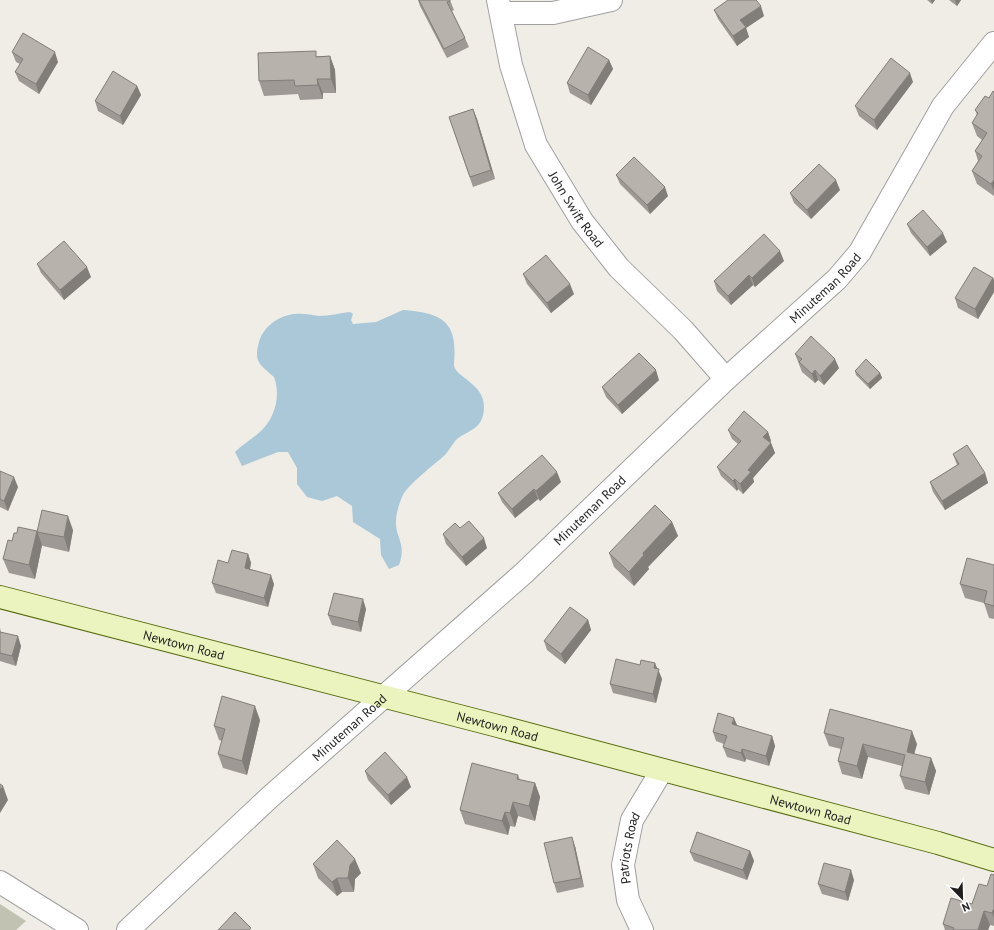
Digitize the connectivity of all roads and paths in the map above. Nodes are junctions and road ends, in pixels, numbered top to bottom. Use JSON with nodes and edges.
{"nodes":[{"id":1,"x":610,"y":0,"type":"edge"},
{"id":2,"x":499,"y":6,"type":"edge"},
{"id":3,"x":994,"y":43,"type":"edge"},
{"id":4,"x":726,"y":379,"type":"junction"},
{"id":5,"x":0,"y":597,"type":"edge"},
{"id":6,"x":382,"y":696,"type":"junction"},
{"id":7,"x":662,"y":770,"type":"junction"},
{"id":8,"x":994,"y":860,"type":"edge"},
{"id":9,"x":0,"y":882,"type":"edge"},
{"id":10,"x":77,"y":930,"type":"edge"},
{"id":11,"x":128,"y":930,"type":"edge"},
{"id":12,"x":642,"y":930,"type":"edge"}],
"edges":[{"from":1,"to":2,"type":"street"},
{"from":2,"to":4,"type":"street","name":"John Swift Road"},
{"from":3,"to":4,"type":"street","name":"Minuteman Road"},
{"from":4,"to":6,"type":"street","name":"Minuteman Road"},
{"from":5,"to":6,"type":"street","name":"Newtown Road"},
{"from":6,"to":7,"type":"street","name":"Newtown Road"},
{"from":6,"to":11,"type":"street","name":"Minuteman Road"},
{"from":7,"to":8,"type":"street","name":"Newtown Road"},
{"from":7,"to":12,"type":"street","name":"Patriots Road"},
{"from":9,"to":10,"type":"street"}]}
